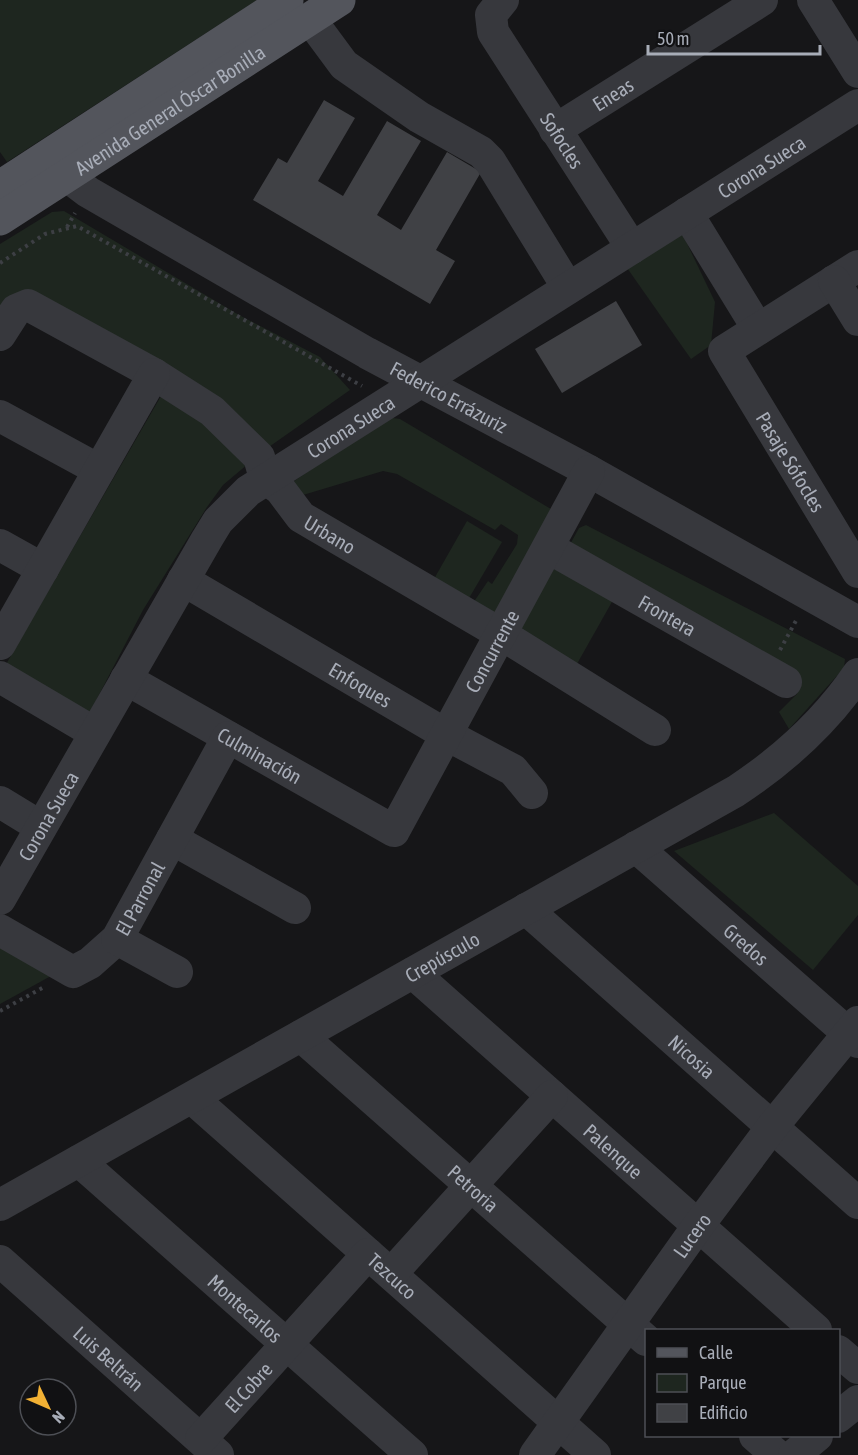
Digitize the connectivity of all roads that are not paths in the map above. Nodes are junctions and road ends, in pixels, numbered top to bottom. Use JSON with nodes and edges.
{"nodes":[{"id":1,"x":339,"y":0,"type":"edge"},
{"id":2,"x":502,"y":0,"type":"edge"},
{"id":3,"x":762,"y":0,"type":"edge"},
{"id":4,"x":813,"y":0,"type":"edge"},
{"id":5,"x":299,"y":9,"type":"edge"},
{"id":6,"x":858,"y":72,"type":"edge"},
{"id":7,"x":858,"y":105,"type":"edge"},
{"id":8,"x":555,"y":130,"type":"junction"},
{"id":9,"x":59,"y":165,"type":"junction"},
{"id":10,"x":0,"y":187,"type":"edge"},
{"id":11,"x":687,"y":213,"type":"junction"},
{"id":12,"x":0,"y":219,"type":"edge"},
{"id":13,"x":632,"y":248,"type":"junction"},
{"id":14,"x":846,"y":273,"type":"edge"},
{"id":15,"x":568,"y":288,"type":"junction"},
{"id":16,"x":858,"y":321,"type":"edge"},
{"id":17,"x":758,"y":329,"type":"junction"},
{"id":18,"x":0,"y":334,"type":"edge"},
{"id":19,"x":153,"y":374,"type":"junction"},
{"id":20,"x":421,"y":382,"type":"junction"},
{"id":21,"x":0,"y":416,"type":"edge"},
{"id":22,"x":99,"y":470,"type":"junction"},
{"id":23,"x":589,"y":471,"type":"junction"},
{"id":24,"x":265,"y":478,"type":"junction"},
{"id":25,"x":0,"y":544,"type":"edge"},
{"id":26,"x":549,"y":548,"type":"junction"},
{"id":27,"x":43,"y":569,"type":"junction"},
{"id":28,"x":858,"y":572,"type":"edge"},
{"id":29,"x":183,"y":580,"type":"junction"},
{"id":30,"x":858,"y":587,"type":"edge"},
{"id":31,"x":834,"y":609,"type":"edge"},
{"id":32,"x":501,"y":634,"type":"junction"},
{"id":33,"x":0,"y":644,"type":"edge"},
{"id":34,"x":858,"y":674,"type":"edge"},
{"id":35,"x":0,"y":676,"type":"edge"},
{"id":36,"x":777,"y":677,"type":"road end"},
{"id":37,"x":126,"y":679,"type":"junction"},
{"id":38,"x":655,"y":730,"type":"dead end"},
{"id":39,"x":95,"y":733,"type":"junction"},
{"id":40,"x":447,"y":735,"type":"junction"},
{"id":41,"x":228,"y":737,"type":"junction"},
{"id":42,"x":532,"y":793,"type":"dead end"},
{"id":43,"x":0,"y":802,"type":"edge"},
{"id":44,"x":41,"y":827,"type":"junction"},
{"id":45,"x":394,"y":831,"type":"joint"},
{"id":46,"x":172,"y":839,"type":"junction"},
{"id":47,"x":636,"y":848,"type":"junction"},
{"id":48,"x":0,"y":899,"type":"edge"},
{"id":49,"x":295,"y":908,"type":"dead end"},
{"id":50,"x":526,"y":909,"type":"junction"},
{"id":51,"x":0,"y":930,"type":"edge"},
{"id":52,"x":117,"y":939,"type":"junction"},
{"id":53,"x":177,"y":972,"type":"dead end"},
{"id":54,"x":413,"y":973,"type":"junction"},
{"id":55,"x":855,"y":1032,"type":"edge"},
{"id":56,"x":301,"y":1036,"type":"junction"},
{"id":57,"x":552,"y":1096,"type":"junction"},
{"id":58,"x":192,"y":1098,"type":"junction"},
{"id":59,"x":772,"y":1127,"type":"junction"},
{"id":60,"x":79,"y":1161,"type":"junction"},
{"id":61,"x":470,"y":1185,"type":"junction"},
{"id":62,"x":858,"y":1203,"type":"edge"},
{"id":63,"x":0,"y":1205,"type":"edge"},
{"id":64,"x":698,"y":1226,"type":"junction"},
{"id":65,"x":0,"y":1261,"type":"edge"},
{"id":66,"x":380,"y":1264,"type":"junction"},
{"id":67,"x":815,"y":1329,"type":"edge"},
{"id":68,"x":637,"y":1332,"type":"edge"},
{"id":69,"x":286,"y":1344,"type":"junction"},
{"id":70,"x":840,"y":1353,"type":"edge"},
{"id":71,"x":858,"y":1368,"type":"edge"},
{"id":72,"x":858,"y":1401,"type":"edge"},
{"id":73,"x":840,"y":1415,"type":"edge"},
{"id":74,"x":559,"y":1423,"type":"junction"},
{"id":75,"x":756,"y":1437,"type":"edge"},
{"id":76,"x":816,"y":1437,"type":"edge"},
{"id":77,"x":211,"y":1450,"type":"edge"},
{"id":78,"x":412,"y":1455,"type":"edge"},
{"id":79,"x":535,"y":1455,"type":"edge"},
{"id":80,"x":595,"y":1455,"type":"edge"},
{"id":81,"x":777,"y":1455,"type":"edge"},
{"id":82,"x":794,"y":1455,"type":"edge"}],
"edges":[{"from":1,"to":5,"type":"main road","name":"Avenida General Óscar Bonilla"},
{"from":2,"to":8,"type":"street","name":"Sofocles"},
{"from":3,"to":8,"type":"street","name":"Eneas"},
{"from":4,"to":6,"type":"street"},
{"from":5,"to":9,"type":"main road","name":"Avenida General Óscar Bonilla"},
{"from":5,"to":15,"type":"street"},
{"from":7,"to":11,"type":"street","name":"Corona Sueca"},
{"from":8,"to":13,"type":"street","name":"Sofocles"},
{"from":9,"to":10,"type":"main road","name":"Avenida General Óscar Bonilla"},
{"from":9,"to":12,"type":"main road","name":"Avenida General Óscar Bonilla"},
{"from":9,"to":20,"type":"street","name":"Federico Errázuriz"},
{"from":11,"to":13,"type":"street","name":"Corona Sueca"},
{"from":11,"to":17,"type":"street"},
{"from":13,"to":15,"type":"street","name":"Corona Sueca"},
{"from":14,"to":16,"type":"street"},
{"from":14,"to":17,"type":"street"},
{"from":15,"to":20,"type":"street","name":"Corona Sueca"},
{"from":17,"to":28,"type":"street","name":"Pasaje Sófocles"},
{"from":18,"to":19,"type":"street","name":"Urbano"},
{"from":19,"to":22,"type":"street"},
{"from":19,"to":24,"type":"street","name":"Urbano"},
{"from":20,"to":23,"type":"street","name":"Federico Errázuriz"},
{"from":20,"to":24,"type":"street","name":"Corona Sueca"},
{"from":21,"to":22,"type":"street"},
{"from":22,"to":27,"type":"street"},
{"from":23,"to":26,"type":"street","name":"Concurrente"},
{"from":23,"to":31,"type":"street","name":"Federico Errázuriz"},
{"from":24,"to":29,"type":"street","name":"Corona Sueca"},
{"from":24,"to":32,"type":"street","name":"Urbano"},
{"from":25,"to":27,"type":"street"},
{"from":26,"to":32,"type":"street","name":"Concurrente"},
{"from":26,"to":36,"type":"street","name":"Frontera"},
{"from":27,"to":33,"type":"street"},
{"from":29,"to":37,"type":"street","name":"Corona Sueca"},
{"from":29,"to":40,"type":"street","name":"Enfoques"},
{"from":30,"to":31,"type":"street"},
{"from":32,"to":38,"type":"street","name":"Urbano"},
{"from":32,"to":40,"type":"street","name":"Concurrente"},
{"from":34,"to":47,"type":"street","name":"Crepúsculo"},
{"from":35,"to":39,"type":"street"},
{"from":37,"to":39,"type":"street","name":"Corona Sueca"},
{"from":37,"to":41,"type":"street","name":"Culminación"},
{"from":39,"to":44,"type":"street","name":"Corona Sueca"},
{"from":40,"to":42,"type":"street","name":"Enfoques"},
{"from":40,"to":45,"type":"street","name":"Concurrente"},
{"from":41,"to":45,"type":"street","name":"Culminación"},
{"from":41,"to":46,"type":"street","name":"El Parronal"},
{"from":43,"to":44,"type":"street"},
{"from":44,"to":48,"type":"street","name":"Corona Sueca"},
{"from":46,"to":49,"type":"street"},
{"from":46,"to":52,"type":"street","name":"El Parronal"},
{"from":47,"to":50,"type":"street","name":"Crepúsculo"},
{"from":47,"to":55,"type":"street","name":"Gredos"},
{"from":50,"to":54,"type":"street","name":"Crepúsculo"},
{"from":50,"to":59,"type":"street","name":"Nicosia"},
{"from":51,"to":52,"type":"street","name":"El Parronal"},
{"from":52,"to":53,"type":"street"},
{"from":54,"to":56,"type":"street","name":"Crepúsculo"},
{"from":54,"to":57,"type":"street","name":"Palenque"},
{"from":55,"to":59,"type":"street","name":"Lucero"},
{"from":56,"to":58,"type":"street","name":"Crepúsculo"},
{"from":56,"to":61,"type":"street","name":"Petroria"},
{"from":57,"to":61,"type":"street","name":"El Cobre"},
{"from":57,"to":64,"type":"street","name":"Palenque"},
{"from":58,"to":60,"type":"street","name":"Crepúsculo"},
{"from":58,"to":66,"type":"street","name":"Tezcuco"},
{"from":59,"to":62,"type":"street","name":"Nicosia"},
{"from":59,"to":64,"type":"street","name":"Lucero"},
{"from":60,"to":63,"type":"street","name":"Crepúsculo"},
{"from":60,"to":69,"type":"street","name":"Montecarlos"},
{"from":61,"to":66,"type":"street","name":"El Cobre"},
{"from":61,"to":68,"type":"street","name":"Petroria"},
{"from":64,"to":67,"type":"street","name":"Palenque"},
{"from":64,"to":68,"type":"street","name":"Lucero"},
{"from":65,"to":77,"type":"street","name":"Luis Beltrán"},
{"from":66,"to":69,"type":"street","name":"El Cobre"},
{"from":66,"to":74,"type":"street","name":"Tezcuco"},
{"from":68,"to":74,"type":"street","name":"Lucero"},
{"from":69,"to":77,"type":"street","name":"El Cobre"},
{"from":69,"to":78,"type":"street","name":"Montecarlos"},
{"from":70,"to":71,"type":"street"},
{"from":72,"to":73,"type":"street"},
{"from":74,"to":79,"type":"street","name":"Lucero"},
{"from":74,"to":80,"type":"street","name":"Tezcuco"},
{"from":75,"to":81,"type":"street"},
{"from":76,"to":82,"type":"street"}]}
